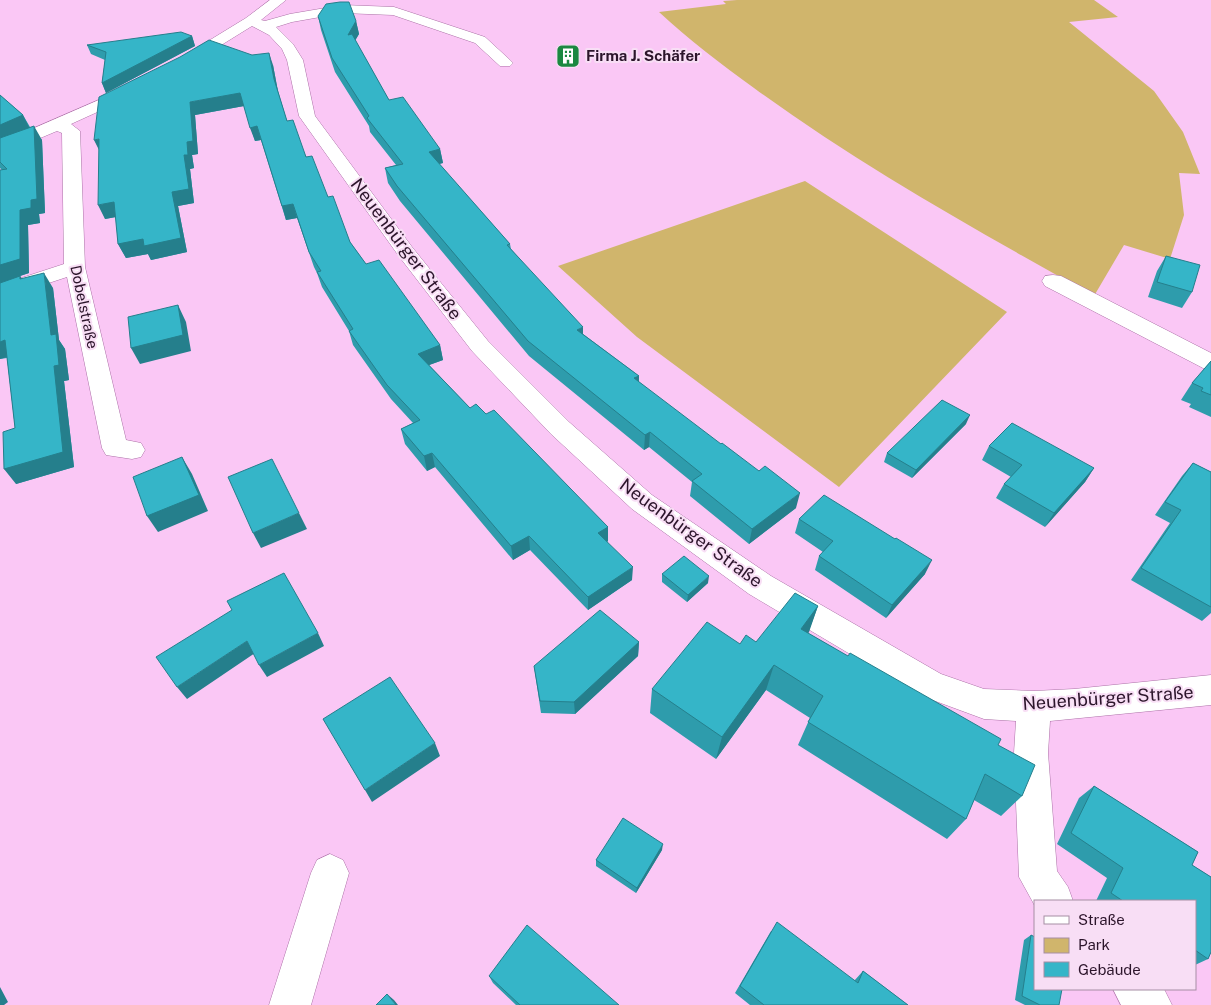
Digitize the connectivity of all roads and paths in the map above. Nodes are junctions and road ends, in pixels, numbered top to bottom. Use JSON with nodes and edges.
{"nodes":[{"id":1,"x":279,"y":0,"type":"edge"},
{"id":2,"x":258,"y":24,"type":"junction"},
{"id":3,"x":505,"y":63,"type":"dead end"},
{"id":4,"x":168,"y":72,"type":"edge"},
{"id":5,"x":143,"y":85,"type":"edge"},
{"id":6,"x":58,"y":125,"type":"junction"},
{"id":7,"x":0,"y":150,"type":"edge"},
{"id":8,"x":75,"y":267,"type":"junction"},
{"id":9,"x":1053,"y":281,"type":"dead end"},
{"id":10,"x":0,"y":292,"type":"edge"},
{"id":11,"x":1211,"y":363,"type":"edge"},
{"id":12,"x":132,"y":450,"type":"dead end"},
{"id":13,"x":1211,"y":690,"type":"edge"},
{"id":14,"x":1034,"y":706,"type":"junction"},
{"id":15,"x":330,"y":873,"type":"dead end"},
{"id":16,"x":1053,"y":900,"type":"edge"},
{"id":17,"x":1135,"y":990,"type":"edge"},
{"id":18,"x":290,"y":1005,"type":"edge"},
{"id":19,"x":1151,"y":1005,"type":"edge"}],
"edges":[{"from":1,"to":2,"type":"street"},
{"from":2,"to":3,"type":"street"},
{"from":2,"to":4,"type":"street"},
{"from":2,"to":14,"type":"street","name":"Neuenbürger Straße"},
{"from":5,"to":6,"type":"street"},
{"from":6,"to":7,"type":"street"},
{"from":6,"to":8,"type":"street","name":"Dobelstraße"},
{"from":8,"to":10,"type":"street"},
{"from":8,"to":12,"type":"street","name":"Dobelstraße"},
{"from":9,"to":11,"type":"street"},
{"from":13,"to":14,"type":"street","name":"Neuenbürger Straße"},
{"from":14,"to":16,"type":"street"},
{"from":15,"to":18,"type":"street"},
{"from":17,"to":19,"type":"street"}]}
